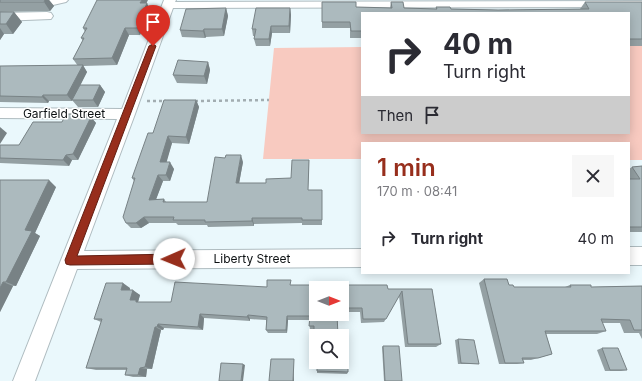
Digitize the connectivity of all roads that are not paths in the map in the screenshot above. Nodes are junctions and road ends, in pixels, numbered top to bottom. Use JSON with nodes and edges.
{"nodes":[{"id":1,"x":62,"y":0,"type":"edge"},
{"id":2,"x":169,"y":2,"type":"edge"},
{"id":3,"x":0,"y":3,"type":"edge"},
{"id":4,"x":642,"y":4,"type":"edge"},
{"id":5,"x":47,"y":16,"type":"dead end"},
{"id":6,"x":0,"y":17,"type":"edge"},
{"id":7,"x":130,"y":107,"type":"junction"},
{"id":8,"x":0,"y":113,"type":"edge"},
{"id":9,"x":630,"y":256,"type":"edge"},
{"id":10,"x":642,"y":256,"type":"edge"},
{"id":11,"x":361,"y":258,"type":"edge"},
{"id":12,"x":70,"y":260,"type":"junction"},
{"id":13,"x":24,"y":381,"type":"edge"}],
"edges":[{"from":1,"to":3,"type":"street"},
{"from":2,"to":4,"type":"street"},
{"from":2,"to":7,"type":"street"},
{"from":5,"to":6,"type":"street"},
{"from":7,"to":8,"type":"street","name":"Garfield Street"},
{"from":7,"to":12,"type":"street"},
{"from":9,"to":10,"type":"street"},
{"from":11,"to":12,"type":"street","name":"Liberty Street"},
{"from":12,"to":13,"type":"street"}]}
